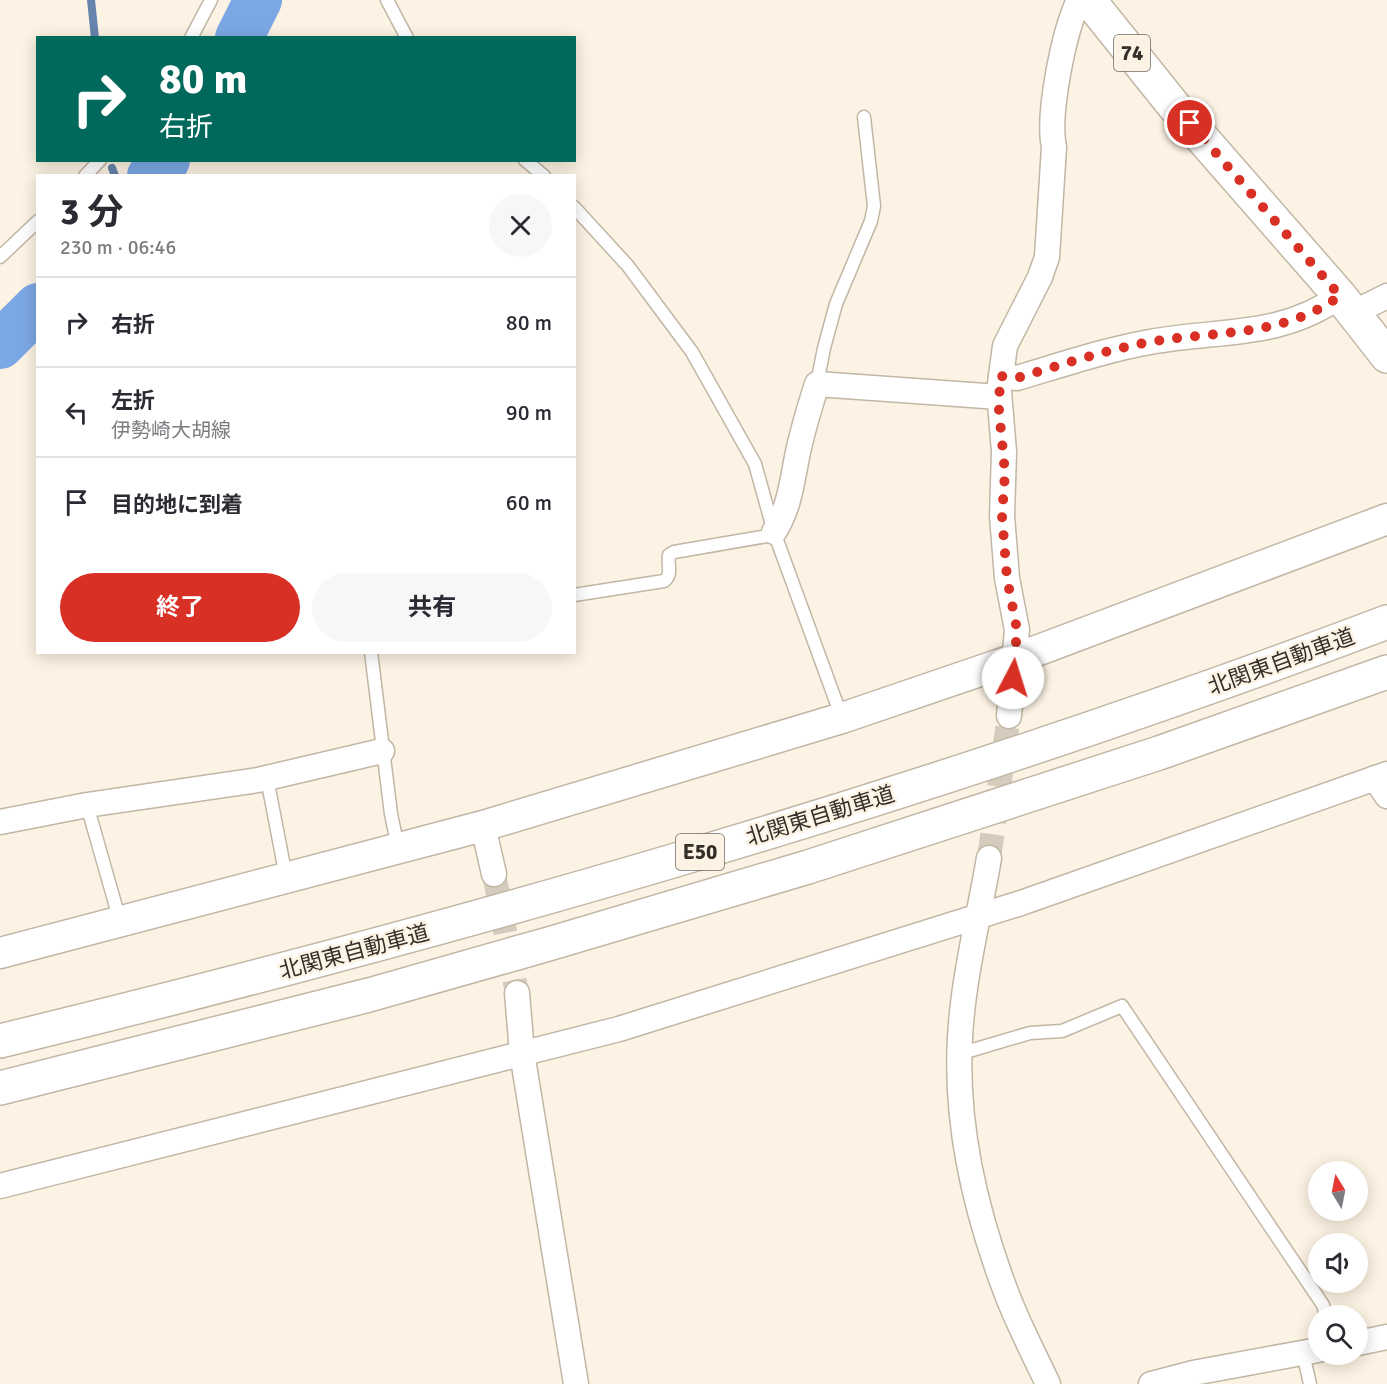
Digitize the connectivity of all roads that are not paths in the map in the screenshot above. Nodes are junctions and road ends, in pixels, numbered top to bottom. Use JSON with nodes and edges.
{"nodes":[{"id":1,"x":211,"y":0,"type":"edge"},
{"id":2,"x":387,"y":0,"type":"edge"},
{"id":3,"x":1079,"y":0,"type":"edge"},
{"id":4,"x":1089,"y":0,"type":"edge"},
{"id":5,"x":192,"y":36,"type":"edge"},
{"id":6,"x":406,"y":36,"type":"edge"},
{"id":7,"x":864,"y":117,"type":"dead end"},
{"id":8,"x":98,"y":162,"type":"edge"},
{"id":9,"x":527,"y":162,"type":"edge"},
{"id":10,"x":87,"y":174,"type":"edge"},
{"id":11,"x":542,"y":174,"type":"edge"},
{"id":12,"x":576,"y":209,"type":"edge"},
{"id":13,"x":36,"y":223,"type":"edge"},
{"id":14,"x":0,"y":257,"type":"edge"},
{"id":15,"x":1387,"y":296,"type":"edge"},
{"id":16,"x":1348,"y":306,"type":"junction"},
{"id":17,"x":1387,"y":356,"type":"edge"},
{"id":18,"x":817,"y":384,"type":"junction"},
{"id":19,"x":1000,"y":387,"type":"junction"},
{"id":20,"x":1387,"y":519,"type":"edge"},
{"id":21,"x":774,"y":532,"type":"junction"},
{"id":22,"x":576,"y":595,"type":"edge"},
{"id":23,"x":1387,"y":622,"type":"edge"},
{"id":24,"x":371,"y":654,"type":"edge"},
{"id":25,"x":1015,"y":659,"type":"junction"},
{"id":26,"x":1387,"y":672,"type":"edge"},
{"id":27,"x":1009,"y":716,"type":"tunnel mouth"},
{"id":28,"x":842,"y":718,"type":"junction"},
{"id":29,"x":382,"y":751,"type":"junction"},
{"id":30,"x":267,"y":778,"type":"junction"},
{"id":31,"x":1383,"y":783,"type":"edge"},
{"id":32,"x":87,"y":805,"type":"junction"},
{"id":33,"x":0,"y":822,"type":"edge"},
{"id":34,"x":483,"y":826,"type":"junction"},
{"id":35,"x":399,"y":848,"type":"junction"},
{"id":36,"x":989,"y":858,"type":"tunnel mouth"},
{"id":37,"x":494,"y":874,"type":"tunnel mouth"},
{"id":38,"x":286,"y":879,"type":"junction"},
{"id":39,"x":979,"y":916,"type":"junction"},
{"id":40,"x":120,"y":922,"type":"junction"},
{"id":41,"x":0,"y":953,"type":"edge"},
{"id":42,"x":517,"y":993,"type":"tunnel mouth"},
{"id":43,"x":0,"y":1041,"type":"edge"},
{"id":44,"x":522,"y":1053,"type":"junction"},
{"id":45,"x":959,"y":1054,"type":"junction"},
{"id":46,"x":0,"y":1088,"type":"edge"},
{"id":47,"x":0,"y":1186,"type":"edge"},
{"id":48,"x":1323,"y":1305,"type":"edge"},
{"id":49,"x":1387,"y":1337,"type":"edge"},
{"id":50,"x":1368,"y":1341,"type":"edge"},
{"id":51,"x":1308,"y":1353,"type":"edge"},
{"id":52,"x":1311,"y":1365,"type":"edge"},
{"id":53,"x":576,"y":1384,"type":"edge"},
{"id":54,"x":1048,"y":1384,"type":"edge"},
{"id":55,"x":1151,"y":1384,"type":"edge"},
{"id":56,"x":1310,"y":1384,"type":"edge"}],
"edges":[{"from":1,"to":5,"type":"lane"},
{"from":2,"to":6,"type":"lane"},
{"from":3,"to":19,"type":"street"},
{"from":4,"to":16,"type":"main road","number":"74"},
{"from":7,"to":18,"type":"lane"},
{"from":8,"to":10,"type":"lane"},
{"from":9,"to":11,"type":"lane"},
{"from":12,"to":21,"type":"lane"},
{"from":13,"to":14,"type":"lane"},
{"from":15,"to":16,"type":"street"},
{"from":16,"to":17,"type":"main road","number":"74"},
{"from":16,"to":19,"type":"street"},
{"from":18,"to":19,"type":"street"},
{"from":18,"to":21,"type":"street"},
{"from":19,"to":25,"type":"street"},
{"from":20,"to":25,"type":"street"},
{"from":21,"to":22,"type":"lane"},
{"from":21,"to":28,"type":"lane"},
{"from":23,"to":43,"type":"main road","name":"北関東自動車道","number":"E50"},
{"from":24,"to":29,"type":"lane"},
{"from":25,"to":27,"type":"street"},
{"from":25,"to":28,"type":"street"},
{"from":26,"to":46,"type":"main road","name":"北関東自動車道","number":"E50"},
{"from":28,"to":34,"type":"street"},
{"from":29,"to":30,"type":"street"},
{"from":29,"to":35,"type":"lane"},
{"from":30,"to":32,"type":"street"},
{"from":30,"to":38,"type":"lane"},
{"from":31,"to":39,"type":"street"},
{"from":32,"to":33,"type":"street"},
{"from":32,"to":40,"type":"lane"},
{"from":34,"to":35,"type":"street"},
{"from":34,"to":37,"type":"street"},
{"from":35,"to":38,"type":"street"},
{"from":36,"to":39,"type":"street"},
{"from":38,"to":40,"type":"street"},
{"from":39,"to":44,"type":"street"},
{"from":39,"to":45,"type":"street"},
{"from":40,"to":41,"type":"street"},
{"from":42,"to":44,"type":"street"},
{"from":44,"to":47,"type":"street"},
{"from":44,"to":53,"type":"street"},
{"from":45,"to":48,"type":"lane"},
{"from":45,"to":54,"type":"street"},
{"from":49,"to":50,"type":"street"},
{"from":51,"to":55,"type":"street"},
{"from":52,"to":56,"type":"lane"}]}
